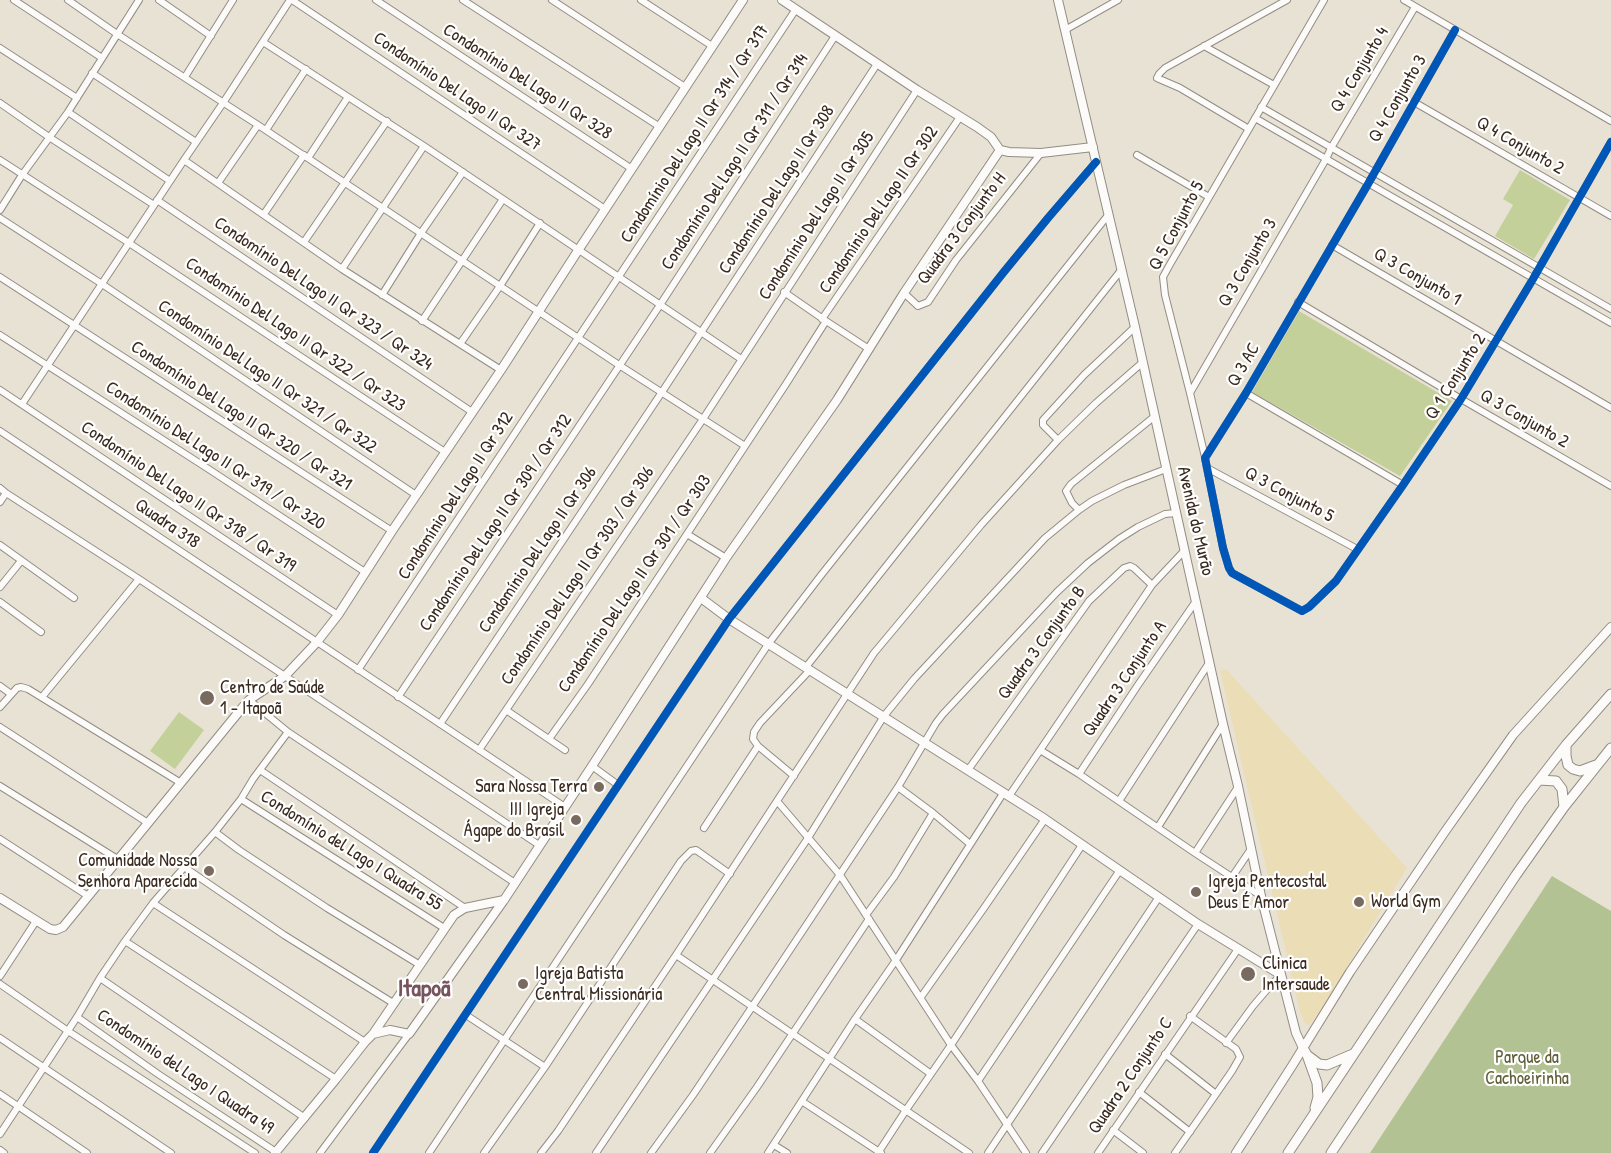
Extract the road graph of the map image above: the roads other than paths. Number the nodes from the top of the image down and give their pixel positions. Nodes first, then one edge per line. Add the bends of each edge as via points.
1 (14, 0) edge
2 (69, 0) edge
3 (139, 0) edge
4 (159, 0) edge
5 (233, 0) edge
6 (291, 0) edge
7 (376, 0) edge
8 (463, 0) edge
9 (552, 0) edge
10 (641, 0) edge
11 (782, 0) edge
12 (1058, 0) edge
13 (1118, 0) edge
14 (1287, 0) edge
15 (1324, 0) edge
16 (1404, 0) edge
17 (738, 2) edge
18 (1415, 7) junction
19 (796, 9) junction
20 (1065, 30) junction
21 (1455, 30) junction
22 (117, 34) junction
23 (211, 36) junction
24 (835, 36) junction
25 (263, 42) junction
26 (712, 46) junction
27 (1204, 46) junction
28 (0, 48) edge
29 (102, 58) junction
30 (877, 64) junction
31 (306, 69) junction
32 (92, 73) junction
33 (184, 77) junction
34 (1274, 85) junction
35 (685, 87) junction
36 (917, 90) junction
37 (348, 97) junction
38 (77, 98) junction
39 (1414, 102) junction
40 (0, 103) edge
41 (223, 103) junction
42 (1261, 107) junction
43 (68, 112) junction
44 (960, 117) junction
45 (1255, 118) junction
46 (387, 121) junction
47 (1611, 121) edge
48 (258, 125) junction
49 (660, 127) junction
50 (1249, 129) junction
51 (266, 130) junction
52 (49, 137) junction
53 (196, 142) junction
54 (1611, 142) edge
55 (423, 146) junction
56 (1093, 147) junction
57 (1331, 148) junction
58 (1000, 150) junction
59 (1041, 153) junction
60 (1137, 155) dead end
61 (306, 157) junction
62 (1326, 159) junction
63 (0, 160) edge
64 (184, 160) junction
65 (1096, 162) junction
66 (632, 169) junction
67 (463, 172) junction
68 (1373, 172) junction
69 (22, 175) junction
70 (170, 181) junction
71 (218, 183) junction
72 (344, 183) junction
73 (1368, 184) junction
74 (1209, 197) junction
75 (503, 198) junction
76 (1580, 198) junction
77 (155, 202) junction
78 (384, 208) junction
79 (605, 209) junction
80 (0, 210) edge
81 (264, 214) junction
82 (1109, 214) junction
83 (1611, 216) edge
84 (0, 218) edge
85 (540, 223) junction
86 (421, 233) junction
87 (304, 242) junction
88 (129, 243) junction
89 (1332, 245) junction
90 (579, 249) junction
91 (462, 260) junction
92 (1539, 267) junction
93 (342, 269) junction
94 (1122, 269) junction
95 (0, 277) edge
96 (619, 277) junction
97 (1533, 279) junction
98 (102, 284) junction
99 (500, 286) junction
100 (784, 292) junction
101 (904, 293) junction
102 (382, 295) junction
103 (1298, 302) junction
104 (660, 305) junction
105 (1611, 309) edge
106 (538, 311) junction
107 (824, 320) junction
108 (423, 321) junction
109 (1611, 323) edge
110 (75, 325) junction
111 (1135, 327) junction
112 (701, 332) junction
113 (0, 335) edge
114 (578, 338) junction
115 (1497, 341) junction
116 (460, 344) junction
117 (869, 349) junction
118 (741, 359) junction
119 (1143, 362) junction
120 (47, 365) junction
121 (619, 365) junction
122 (501, 370) junction
123 (0, 390) edge
124 (662, 392) junction
125 (1190, 393) junction
126 (1246, 393) junction
127 (1461, 399) junction
128 (22, 404) junction
129 (1611, 408) edge
130 (472, 412) junction
131 (1155, 416) junction
132 (703, 419) junction
133 (0, 431) edge
134 (1058, 440) junction
135 (745, 446) junction
136 (445, 452) junction
137 (1205, 458) junction
138 (1207, 468) junction
139 (1166, 469) junction
140 (1403, 485) junction
141 (1611, 486) edge
142 (0, 488) edge
143 (6, 493) junction
144 (416, 495) junction
145 (0, 502) edge
146 (1078, 510) junction
147 (1176, 513) junction
148 (392, 531) junction
149 (687, 534) junction
150 (0, 545) edge
151 (1357, 549) junction
152 (1184, 551) junction
153 (726, 558) junction
154 (21, 561) junction
155 (365, 572) junction
156 (139, 579) junction
157 (1152, 585) junction
158 (0, 587) edge
159 (74, 598) dead end
160 (701, 598) junction
161 (1196, 601) junction
162 (0, 602) edge
163 (338, 615) junction
164 (729, 619) junction
165 (1611, 627) edge
166 (41, 632) dead end
167 (317, 642) junction
168 (769, 643) junction
169 (1209, 663) junction
170 (808, 668) junction
171 (358, 670) junction
172 (285, 676) junction
173 (0, 686) edge
174 (847, 693) junction
175 (11, 694) junction
176 (1611, 694) edge
177 (42, 697) junction
178 (398, 697) junction
179 (249, 700) junction
180 (0, 707) edge
181 (506, 710) junction
182 (884, 716) junction
183 (440, 724) junction
184 (1223, 724) junction
185 (0, 727) edge
186 (288, 732) junction
187 (549, 739) junction
188 (924, 743) junction
189 (1566, 745) junction
190 (758, 746) junction
191 (1611, 748) edge
192 (479, 750) junction
193 (565, 750) dead end
194 (1040, 750) junction
195 (1596, 765) junction
196 (592, 766) junction
197 (260, 770) junction
198 (968, 770) junction
199 (1079, 774) junction
200 (794, 776) junction
201 (1539, 780) junction
202 (181, 783) junction
203 (618, 785) junction
204 (0, 786) edge
205 (1238, 786) junction
206 (898, 787) junction
207 (1006, 794) junction
208 (242, 799) junction
209 (777, 801) junction
210 (1119, 801) junction
211 (565, 807) junction
212 (1564, 807) junction
213 (933, 813) junction
214 (1045, 819) junction
215 (148, 823) junction
216 (1158, 827) junction
217 (704, 828) dead end
218 (215, 832) junction
219 (808, 838) junction
220 (0, 839) edge
221 (970, 844) junction
222 (1082, 844) junction
223 (539, 845) junction
224 (1251, 849) junction
225 (1195, 853) junction
226 (119, 860) junction
227 (184, 867) junction
228 (1120, 870) junction
229 (730, 874) junction
230 (840, 875) junction
231 (1232, 877) junction
232 (515, 883) junction
233 (88, 896) junction
234 (1261, 896) junction
235 (1159, 897) junction
236 (0, 898) edge
237 (504, 900) junction
238 (153, 903) junction
239 (476, 906) junction
240 (465, 908) junction
241 (868, 917) junction
242 (36, 921) junction
243 (1198, 924) junction
244 (485, 927) junction
245 (444, 928) junction
246 (124, 941) junction
247 (1238, 949) junction
248 (676, 955) junction
249 (896, 960) junction
250 (420, 965) junction
251 (1281, 975) junction
252 (0, 976) edge
253 (100, 978) junction
254 (713, 981) junction
255 (0, 984) edge
256 (921, 997) junction
257 (393, 1003) junction
258 (752, 1007) junction
259 (466, 1015) junction
260 (1190, 1016) junction
261 (77, 1017) junction
262 (382, 1018) junction
263 (855, 1019) junction
264 (68, 1030) junction
265 (390, 1030) junction
266 (793, 1033) junction
267 (373, 1034) junction
268 (409, 1034) junction
269 (0, 1038) edge
270 (506, 1041) junction
271 (365, 1042) junction
272 (1226, 1043) junction
273 (951, 1044) junction
274 (1305, 1051) junction
275 (1355, 1053) junction
276 (1164, 1054) junction
277 (830, 1058) junction
278 (545, 1067) junction
279 (44, 1068) junction
280 (931, 1074) junction
281 (336, 1079) junction
282 (978, 1082) junction
283 (1139, 1092) junction
284 (0, 1094) edge
285 (1216, 1094) junction
286 (802, 1102) junction
287 (18, 1106) junction
288 (906, 1110) junction
289 (1314, 1113) junction
290 (305, 1118) junction
291 (1007, 1125) junction
292 (1113, 1130) junction
293 (1190, 1132) junction
294 (0, 1134) edge
295 (774, 1145) junction
296 (0, 1150) edge
297 (879, 1152) edge
298 (4, 1153) edge
299 (87, 1153) edge
300 (171, 1153) edge
301 (255, 1153) edge
302 (276, 1153) edge
303 (320, 1153) edge
304 (373, 1153) edge
305 (429, 1153) edge
306 (484, 1153) edge
307 (541, 1153) edge
308 (596, 1153) edge
309 (651, 1153) edge
310 (710, 1153) edge
311 (768, 1153) edge
312 (787, 1153) edge
313 (969, 1153) edge
314 (988, 1153) edge
315 (1026, 1153) edge
316 (1042, 1153) edge
317 (1098, 1153) edge
318 (1143, 1153) edge
319 (1175, 1153) edge
320 (1236, 1153) edge
321 (1288, 1153) edge
322 (1331, 1153) edge

1 - 29 street
2 - 22 street
3 - 22 street
4 - 23 street
5 - 23 street
6 - 25 street
6 - 79 street, Condomínio Del Lago II Qr 327
7 - 66 street, Condomínio Del Lago II Qr 328
8 - 49 street
9 - 35 street
10 - 26 street
11 - 19 street
12 - 20 street, Avenida do Murão
13 - 20 street
14 - 27 street
15 - 34 street, Q 5 Conjunto 5
16 - 18 street
17 - 26 street
18 - 21 street
18 - 57 street, Q 4 Conjunto 4
19 - 24 street
19 - 96 street, Condomínio Del Lago II Qr 314 / Qr 317
20 - 56 street, Avenida do Murão
21 - 39 street, Q 4 Conjunto 3
21 - 47 street
22 - 29 street
22 - 33 street
23 - 33 street
24 - 30 street
24 - 104 street, Condomínio Del Lago II Qr 311 / Qr 314
25 - 31 street
25 - 41 street
26 - 35 street
27 - 34 street
27 - 50 street via 1165,68 1157,78
28 - 38 street
29 - 32 street
30 - 36 street
30 - 112 street, Condomínio Del Lago II Qr 308
31 - 37 street
31 - 51 street
32 - 38 street
32 - 53 street
33 - 41 street
34 - 42 street, Q 5 Conjunto 5
35 - 49 street
36 - 44 street
36 - 100 street, Condomínio Del Lago II Qr 305
37 - 46 street
37 - 61 street
38 - 43 street
39 - 68 street, Q 4 Conjunto 3
39 - 76 street, Q 4 Conjunto 2
40 - 52 street, Condomínio Del Lago II Qr 323 / Qr 324
41 - 48 street
41 - 53 street
42 - 45 street, Q 5 Conjunto 5
42 - 57 street
43 - 52 street
43 - 70 street
44 - 58 street via 991,137
44 - 107 street, Condomínio Del Lago II Qr 302
45 - 50 street, Q 5 Conjunto 5
45 - 62 street
46 - 55 street
46 - 72 street
48 - 51 street
48 - 71 street
49 - 66 street
50 - 74 street, Q 5 Conjunto 5
51 - 61 street
52 - 69 street
52 - 77 street, Condomínio Del Lago II Qr 323 / Qr 324
53 - 64 street
54 - 76 street, Q 1 Conjunto 2
55 - 67 street
55 - 78 street
56 - 59 street, Quadra 3 Conjunto H
56 - 65 street, Avenida do Murão
57 - 62 street, Q 3 Conjunto 3
57 - 68 street
58 - 59 street, Quadra 3 Conjunto H
58 - 101 street
59 - 101 street, Quadra 3 Conjunto H via 956,260 928,302 918,306
60 - 74 street
61 - 72 street
61 - 81 street
62 - 73 street
62 - 125 street, Q 3 Conjunto 3
63 - 69 street, Condomínio Del Lago II Qr 322 / Qr 323
64 - 70 street
64 - 71 street
65 - 82 street, Avenida do Murão
65 - 164 street via 1002,273
66 - 79 street
67 - 75 street
67 - 86 street
68 - 73 street, Q 4 Conjunto 3
68 - 92 street
69 - 80 street
69 - 88 street, Condomínio Del Lago II Qr 322 / Qr 323
70 - 77 street
71 - 81 street
72 - 78 street
72 - 87 street
73 - 89 street, Q 3 AC
73 - 97 street
74 - 125 street, Q 5 Conjunto 5 via 1163,277
75 - 85 street
75 - 91 street
76 - 83 street, Q 4 Conjunto 2
76 - 92 street, Q 1 Conjunto 2
77 - 88 street
77 - 130 street, Condomínio Del Lago II Qr 323 / Qr 324
78 - 86 street
78 - 93 street
79 - 90 street
81 - 87 street
82 - 94 street, Avenida do Murão
82 - 168 street
84 - 98 street, Condomínio Del Lago II Qr 321 / Qr 322
85 - 90 street
85 - 99 street
86 - 91 street
86 - 102 street
87 - 93 street
88 - 98 street
88 - 136 street, Condomínio Del Lago II Qr 322 / Qr 323
89 - 103 street, Q 3 AC
89 - 115 street, Q 3 Conjunto 1
90 - 96 street
90 - 106 street
91 - 99 street
91 - 108 street
92 - 97 street, Q 1 Conjunto 2
92 - 105 street
93 - 102 street
94 - 111 street, Avenida do Murão
94 - 170 street
95 - 110 street, Condomínio Del Lago II Qr 320 / Qr 321
96 - 104 street
96 - 114 street, Condomínio Del Lago II Qr 314 / Qr 317
97 - 109 street
97 - 115 street, Q 1 Conjunto 2
98 - 110 street
98 - 144 street, Condomínio Del Lago II Qr 321 / Qr 322
99 - 106 street
99 - 116 street
100 - 107 street
100 - 118 street, Condomínio Del Lago II Qr 305
101 - 117 street
102 - 108 street
103 - 126 street, Q 3 AC
103 - 127 street, Q 3 Conjunto 2
104 - 112 street
104 - 121 street, Condomínio Del Lago II Qr 311 / Qr 314
106 - 114 street
106 - 122 street
107 - 117 street
107 - 135 street, Condomínio Del Lago II Qr 302
108 - 116 street
110 - 120 street
110 - 148 street, Condomínio Del Lago II Qr 320 / Qr 321
111 - 119 street, Avenida do Murão
111 - 134 street via 1043,420
112 - 118 street
112 - 124 street, Condomínio Del Lago II Qr 308
113 - 120 street, Condomínio Del Lago II Qr 319 / Qr 320
114 - 121 street
114 - 171 street, Condomínio Del Lago II Qr 312
115 - 127 street, Q 1 Conjunto 2
115 - 129 street, Q 3 Conjunto 1
116 - 122 street
117 - 153 street
118 - 132 street, Condomínio Del Lago II Qr 305
119 - 131 street, Avenida do Murão
119 - 134 street
120 - 128 street
120 - 155 street, Condomínio Del Lago II Qr 319 / Qr 320
121 - 124 street
121 - 178 street, Condomínio Del Lago II Qr 309 / Qr 312
122 - 130 street
123 - 128 street, Condomínio Del Lago II Qr 318 / Qr 319
124 - 132 street
124 - 183 street, Condomínio Del Lago II Qr 306
125 - 137 street, Q 5 Conjunto 5
126 - 137 street, Q 3 AC
126 - 140 street, Q 3 AC
127 - 140 street, Q 1 Conjunto 2
127 - 141 street, Q 3 Conjunto 2
128 - 163 street, Condomínio Del Lago II Qr 318 / Qr 319
130 - 136 street
131 - 139 street, Avenida do Murão
131 - 146 street via 1066,490
132 - 135 street
132 - 181 street, Condomínio Del Lago II Qr 303 / Qr 306
133 - 167 street, Quadra 318
134 - 174 street via 928,587 874,652
135 - 149 street, Condomínio Del Lago II Qr 301 / Qr 303
136 - 144 street
137 - 138 street
138 - 151 street, Q 3 Conjunto 5
138 - 151 street, Q 1 Conjunto 2 via 1232,573 1302,611 1330,587
139 - 146 street via 1125,484
139 - 147 street, Avenida do Murão
140 - 151 street, Q 1 Conjunto 2
142 - 143 street
143 - 145 street
143 - 156 street
144 - 148 street
146 - 182 street via 1024,559
147 - 152 street, Avenida do Murão
147 - 188 street via 1138,527 1080,570 944,714
148 - 155 street
149 - 153 street
149 - 187 street, Condomínio Del Lago II Qr 301 / Qr 303
150 - 154 street
152 - 157 street
152 - 161 street, Avenida do Murão
153 - 160 street
154 - 158 street
154 - 159 street
155 - 163 street
156 - 172 street
156 - 177 street
157 - 194 street
157 - 198 street, Quadra 3 Conjunto B via 1130,566 1116,574 1089,601
160 - 164 street
160 - 196 street
161 - 169 street, Avenida do Murão
161 - 199 street, Quadra 3 Conjunto A
162 - 166 street
163 - 167 street
164 - 168 street
164 - 203 street
165 - 274 street via 1513,735 1374,936
167 - 171 street, Quadra 318
167 - 172 street
168 - 170 street
168 - 270 street
169 - 184 street, Avenida do Murão
169 - 210 street
170 - 174 street
170 - 190 street via 754,732
171 - 178 street, Quadra 318
172 - 179 street
172 - 223 street
173 - 175 street
174 - 182 street
174 - 200 street
175 - 177 street via 21,687
175 - 180 street
176 - 189 main road
177 - 202 street
178 - 183 street, Quadra 318
179 - 186 street
179 - 202 street
181 - 187 street
181 - 192 street, Condomínio Del Lago II Qr 303 / Qr 306
182 - 188 street
182 - 219 street
183 - 192 street, Quadra 318
184 - 205 street, Avenida do Murão
184 - 216 street
185 - 215 street
186 - 197 street
186 - 232 street
187 - 193 street
188 - 198 street
188 - 206 street
189 - 195 main road via 1568,765 1574,770
189 - 201 main road
190 - 200 street
190 - 217 street
191 - 195 main road
192 - 211 street, Quadra 318
194 - 199 street
194 - 207 street
195 - 212 main road
196 - 203 street
196 - 211 street
197 - 208 street
197 - 240 street
198 - 207 street
199 - 210 street
200 - 209 street
201 - 212 main road via 1556,781 1562,789
201 - 275 main road via 1492,844
202 - 215 street
203 - 259 street
204 - 226 street
205 - 224 street, Avenida do Murão
205 - 225 street
206 - 213 street
206 - 230 street
207 - 214 street
207 - 221 street
208 - 218 street
208 - 245 street, Condomínio del Lago I Quadra 55
209 - 219 street
209 - 229 street
210 - 216 street
211 - 223 street
212 - 322 main road
213 - 221 street
213 - 241 street
214 - 222 street
214 - 256 street
215 - 226 street
216 - 225 street
218 - 227 street
218 - 250 street
219 - 230 street
219 - 254 street
220 - 233 street
221 - 249 street
222 - 228 street
222 - 273 street
223 - 232 street
224 - 231 street
224 - 234 street, Avenida do Murão
225 - 231 street
226 - 233 street
227 - 238 street
227 - 257 street
228 - 235 street
228 - 282 street
229 - 248 street
229 - 278 street via 696,850 686,855
230 - 241 street
230 - 258 street
231 - 234 street
232 - 237 street
233 - 242 street via 63,927 50,929
234 - 251 street, Avenida do Murão
235 - 243 street
235 - 291 street
236 - 242 street
237 - 239 street
237 - 244 street
238 - 246 street
238 - 271 street
239 - 240 street
239 - 244 street via 484,914
240 - 245 street
241 - 249 street
241 - 266 street
242 - 252 street
243 - 247 street
243 - 316 street
244 - 268 street
245 - 250 street
246 - 253 street
246 - 281 street
247 - 251 street
247 - 260 street, Quadra 2 Conjunto C
248 - 254 street
248 - 307 street
249 - 256 street
249 - 263 street
250 - 257 street
251 - 272 street
251 - 274 street, Avenida do Murão via 1296,1034
253 - 261 street
253 - 290 street
254 - 258 street
254 - 308 street
255 - 264 street, Condomínio del Lago I Quadra 49
256 - 273 street
257 - 262 street
258 - 266 street
258 - 309 street
259 - 270 street
259 - 304 street
260 - 272 street
260 - 276 street, Quadra 2 Conjunto C
261 - 264 street
261 - 302 street, Condomínio del Lago I Quadra 49
262 - 265 street
262 - 267 street
263 - 277 street
263 - 280 street
264 - 279 street
264 - 301 street, Condomínio del Lago I Quadra 49
265 - 267 street
265 - 268 street
266 - 277 street
266 - 310 street
267 - 271 street
268 - 303 street
269 - 279 street
270 - 278 street
270 - 305 street
271 - 281 street
272 - 285 street via 1240,1057
273 - 280 street
273 - 282 street
274 - 275 main road via 1319,1064 1327,1065
274 - 289 main road via 1318,1088
274 - 320 street
275 - 289 main road
276 - 283 street, Quadra 2 Conjunto C
276 - 285 street
277 - 286 street
277 - 288 street
278 - 306 street
279 - 287 street
279 - 300 street
280 - 288 street
281 - 290 street
282 - 291 street
283 - 292 street, Quadra 2 Conjunto C
283 - 293 street
284 - 287 street
285 - 293 street
286 - 295 street
286 - 297 street
287 - 294 street
287 - 299 street
288 - 297 street
288 - 313 street
289 - 321 main road
290 - 302 street
291 - 314 street
291 - 315 street
292 - 317 street, Quadra 2 Conjunto C
292 - 318 street
293 - 319 street
295 - 311 street
295 - 312 street
296 - 298 street

